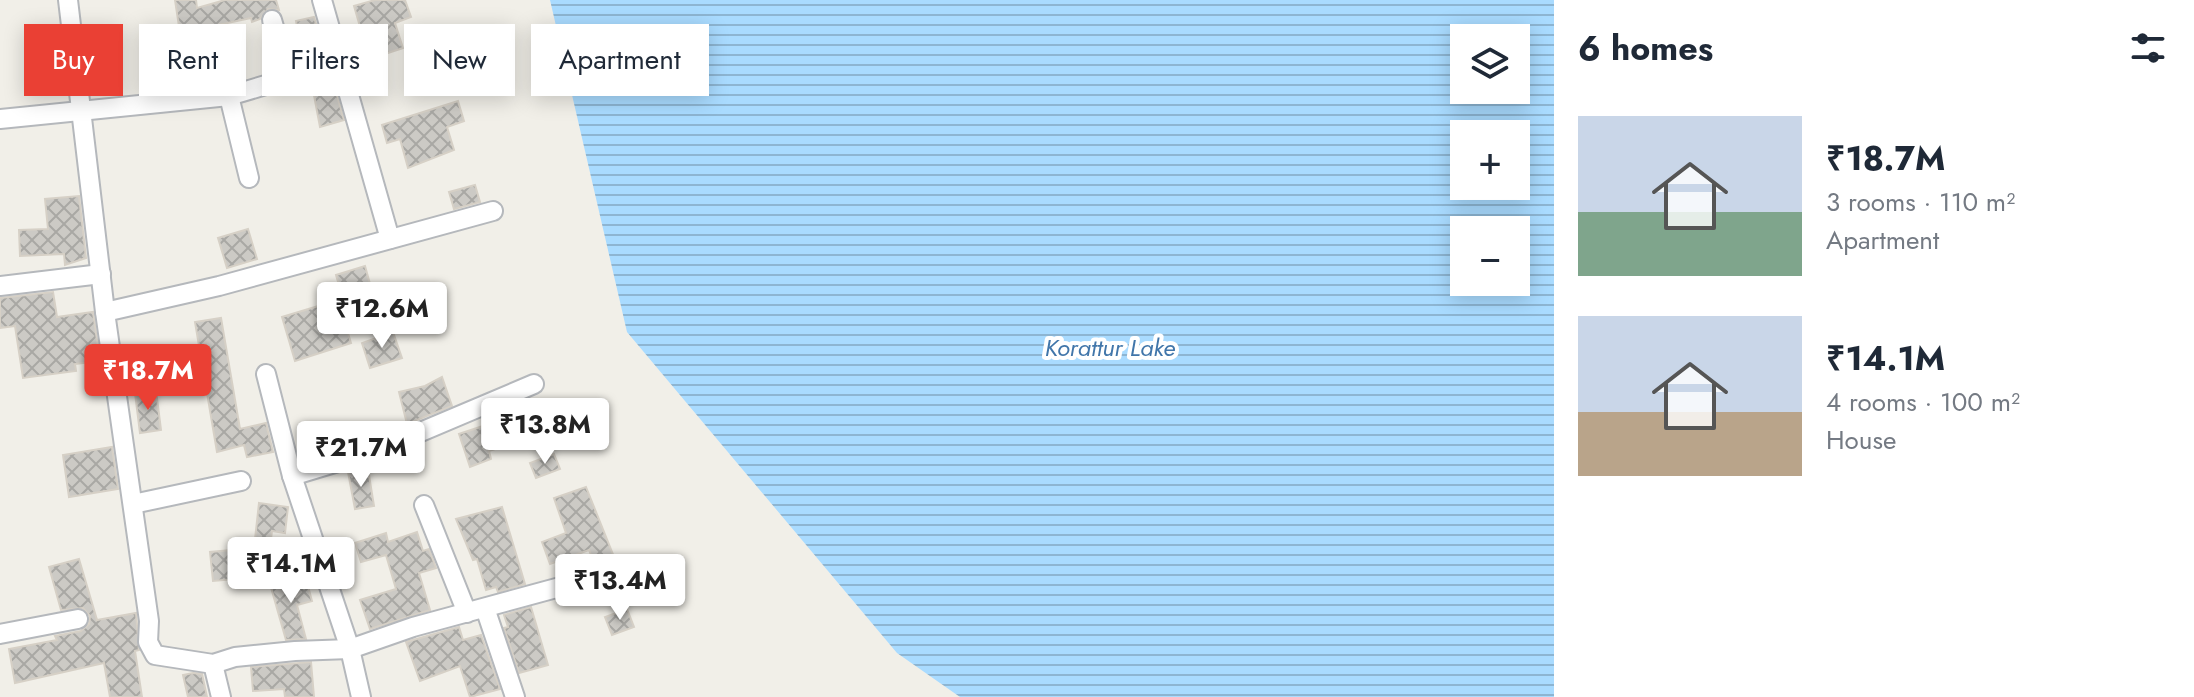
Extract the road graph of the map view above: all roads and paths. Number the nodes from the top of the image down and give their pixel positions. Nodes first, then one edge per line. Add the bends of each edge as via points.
1 (68, 0) edge
2 (322, 0) edge
3 (272, 20) dead end
4 (273, 24) edge
5 (329, 24) edge
6 (229, 96) joint
7 (350, 96) edge
8 (82, 111) junction
9 (0, 119) edge
10 (249, 178) dead end
11 (493, 211) dead end
12 (390, 239) junction
13 (101, 274) junction
14 (0, 286) edge
15 (105, 312) junction
16 (266, 374) dead end
17 (534, 384) dead end
18 (292, 476) junction
19 (241, 481) dead end
20 (133, 504) junction
21 (424, 505) dead end
22 (630, 568) dead end
23 (476, 610) junction
24 (78, 619) dead end
25 (0, 634) edge
26 (350, 649) junction
27 (213, 664) junction
28 (221, 697) edge
29 (361, 697) edge
30 (515, 697) edge

1 - 8 street
2 - 5 street
3 - 4 street
6 - 8 street
6 - 10 street
7 - 12 street
8 - 9 street
8 - 13 street
11 - 12 street
12 - 15 street
13 - 14 street
13 - 15 street
15 - 20 street
16 - 18 street
17 - 18 street via 378,450
18 - 26 street
19 - 20 street
20 - 27 street via 148,642 155,655
21 - 23 street
22 - 23 street
23 - 26 street
23 - 30 street
24 - 25 street
26 - 27 street via 265,654
26 - 29 street
27 - 28 street

